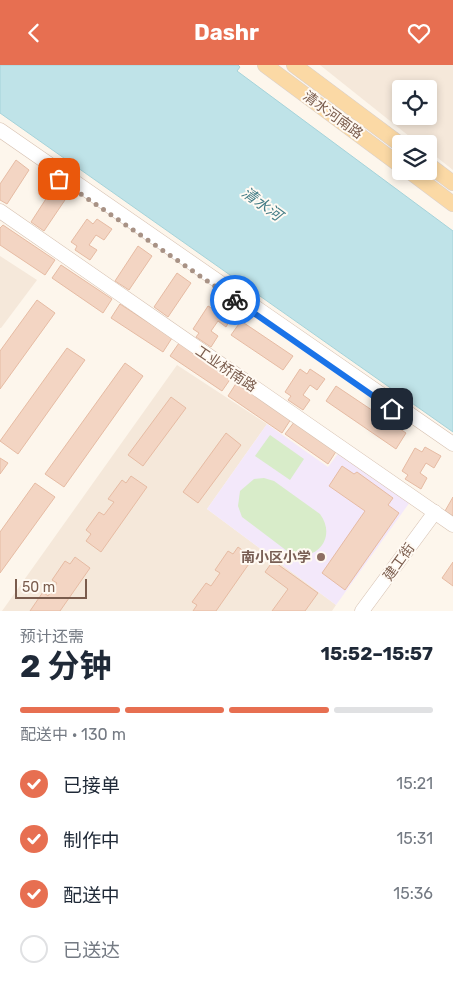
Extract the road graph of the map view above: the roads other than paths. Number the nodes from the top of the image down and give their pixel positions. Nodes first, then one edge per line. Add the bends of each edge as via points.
1 (265, 65) edge
2 (294, 65) edge
3 (0, 130) edge
4 (392, 138) edge
5 (0, 139) edge
6 (392, 158) edge
7 (437, 171) edge
8 (421, 180) edge
9 (453, 183) edge
10 (453, 204) edge
11 (0, 211) edge
12 (453, 444) edge
13 (453, 452) edge
14 (435, 512) junction
15 (453, 525) edge
16 (362, 611) edge

1 - 6 main road, 清水河南路
2 - 4 main road, 清水河南路
3 - 12 main road
5 - 13 main road
7 - 9 main road
8 - 10 main road
11 - 14 main road, 工业桥南路
14 - 15 main road, 工业桥南路
14 - 16 main road, 建工街

